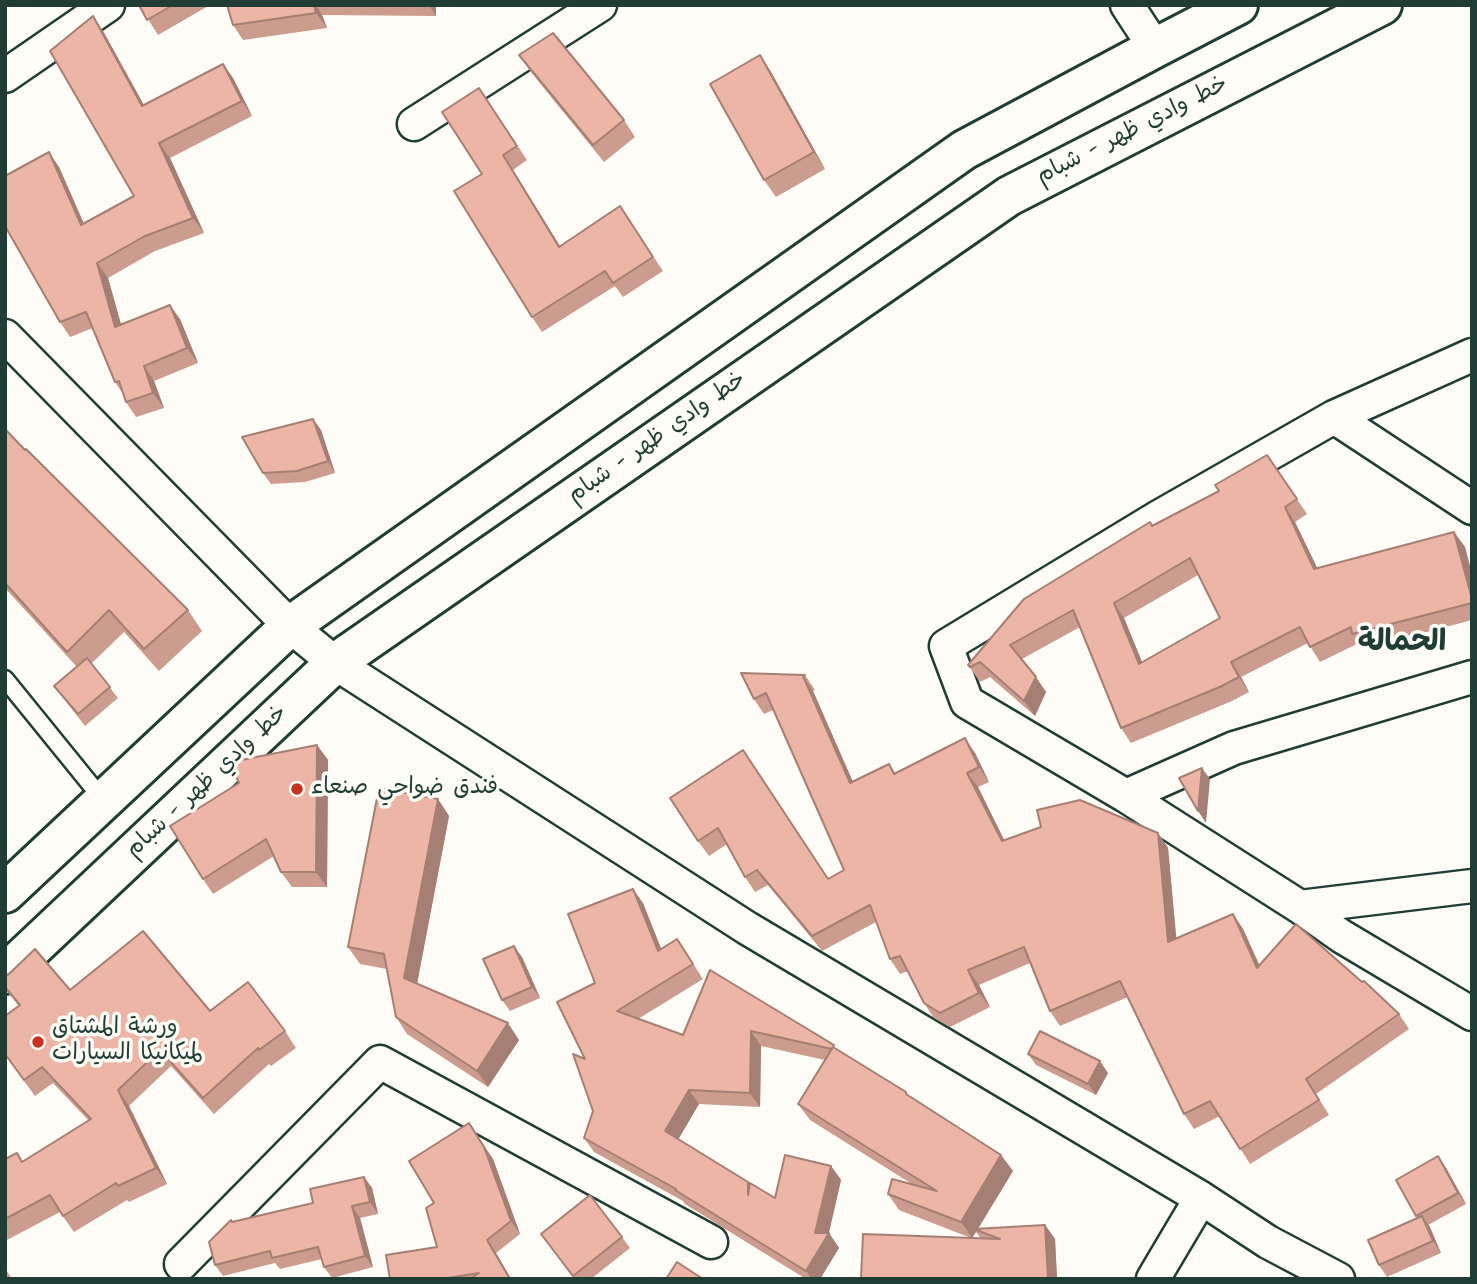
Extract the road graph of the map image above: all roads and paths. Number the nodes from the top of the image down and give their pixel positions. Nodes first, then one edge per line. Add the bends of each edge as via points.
1 (108, 5) edge
2 (600, 5) edge
3 (1127, 5) edge
4 (1238, 5) edge
5 (1382, 5) edge
6 (1155, 48) junction
7 (5, 76) edge
8 (414, 124) dead end
9 (5, 336) edge
10 (1472, 355) edge
11 (1334, 417) junction
12 (1472, 508) edge
13 (290, 626) junction
14 (335, 663) junction
15 (1472, 677) edge
16 (5, 679) edge
17 (1126, 796) junction
18 (104, 801) junction
19 (1472, 886) edge
20 (5, 893) edge
21 (1300, 907) junction
22 (5, 974) edge
23 (1472, 1014) edge
24 (1201, 1198) junction
25 (711, 1242) dead end
26 (181, 1274) edge
27 (1153, 1279) edge
28 (1338, 1279) edge

1 - 7 street
2 - 8 street
3 - 6 street
4 - 6 main road
5 - 14 main road, خط وادي ظهر - شبام via 1009,196
6 - 13 main road via 964,150
9 - 13 street
10 - 11 street
11 - 12 street
11 - 17 street via 946,646 967,702
13 - 14 street
13 - 18 main road
14 - 22 main road, خط وادي ظهر - شبام
14 - 24 street via 747,928
15 - 17 street via 1234,748
16 - 18 lane
17 - 21 street
18 - 20 main road
19 - 21 street
21 - 23 street
24 - 27 street
24 - 28 street via 1268,1242
25 - 26 street via 380,1062

